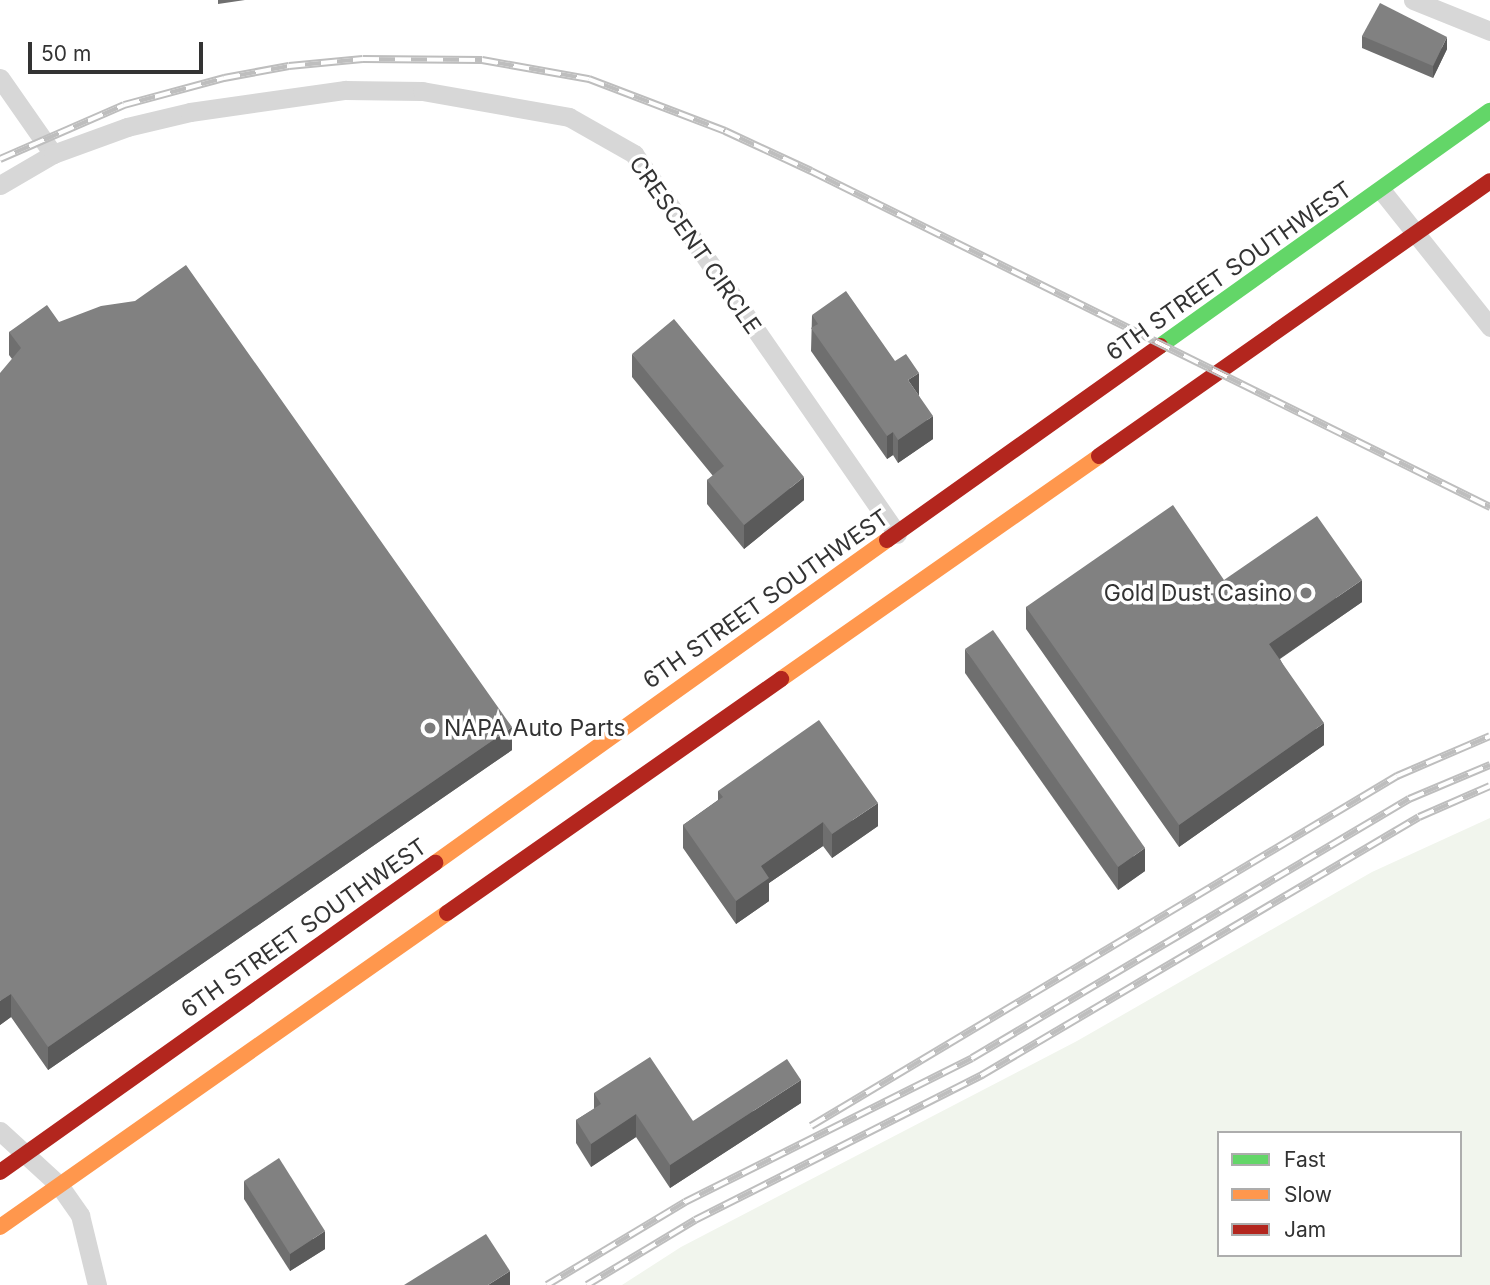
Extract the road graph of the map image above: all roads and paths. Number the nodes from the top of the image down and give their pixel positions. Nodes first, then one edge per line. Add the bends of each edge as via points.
1 (1413, 0) edge
2 (1490, 32) edge
3 (0, 78) edge
4 (1490, 111) edge
5 (53, 153) junction
6 (1490, 181) edge
7 (0, 185) edge
8 (1382, 191) junction
9 (1414, 234) junction
10 (1490, 327) edge
11 (897, 534) junction
12 (0, 1131) edge
13 (26, 1153) junction
14 (0, 1172) edge
15 (60, 1185) junction
16 (0, 1227) edge
17 (97, 1285) edge

1 - 2 street
3 - 5 street
4 - 8 main road, 6TH STREET SOUTHWEST
5 - 7 street, CRESCENT CIRCLE
5 - 11 street, CRESCENT CIRCLE via 127,127 190,112 345,90 422,91 569,117 634,154
6 - 9 main road
8 - 9 street
8 - 11 main road, 6TH STREET SOUTHWEST
9 - 10 street
9 - 15 main road
11 - 13 main road, 6TH STREET SOUTHWEST
12 - 13 street
13 - 14 main road, 6TH STREET SOUTHWEST
13 - 15 street
15 - 16 main road
15 - 17 street via 80,1215

